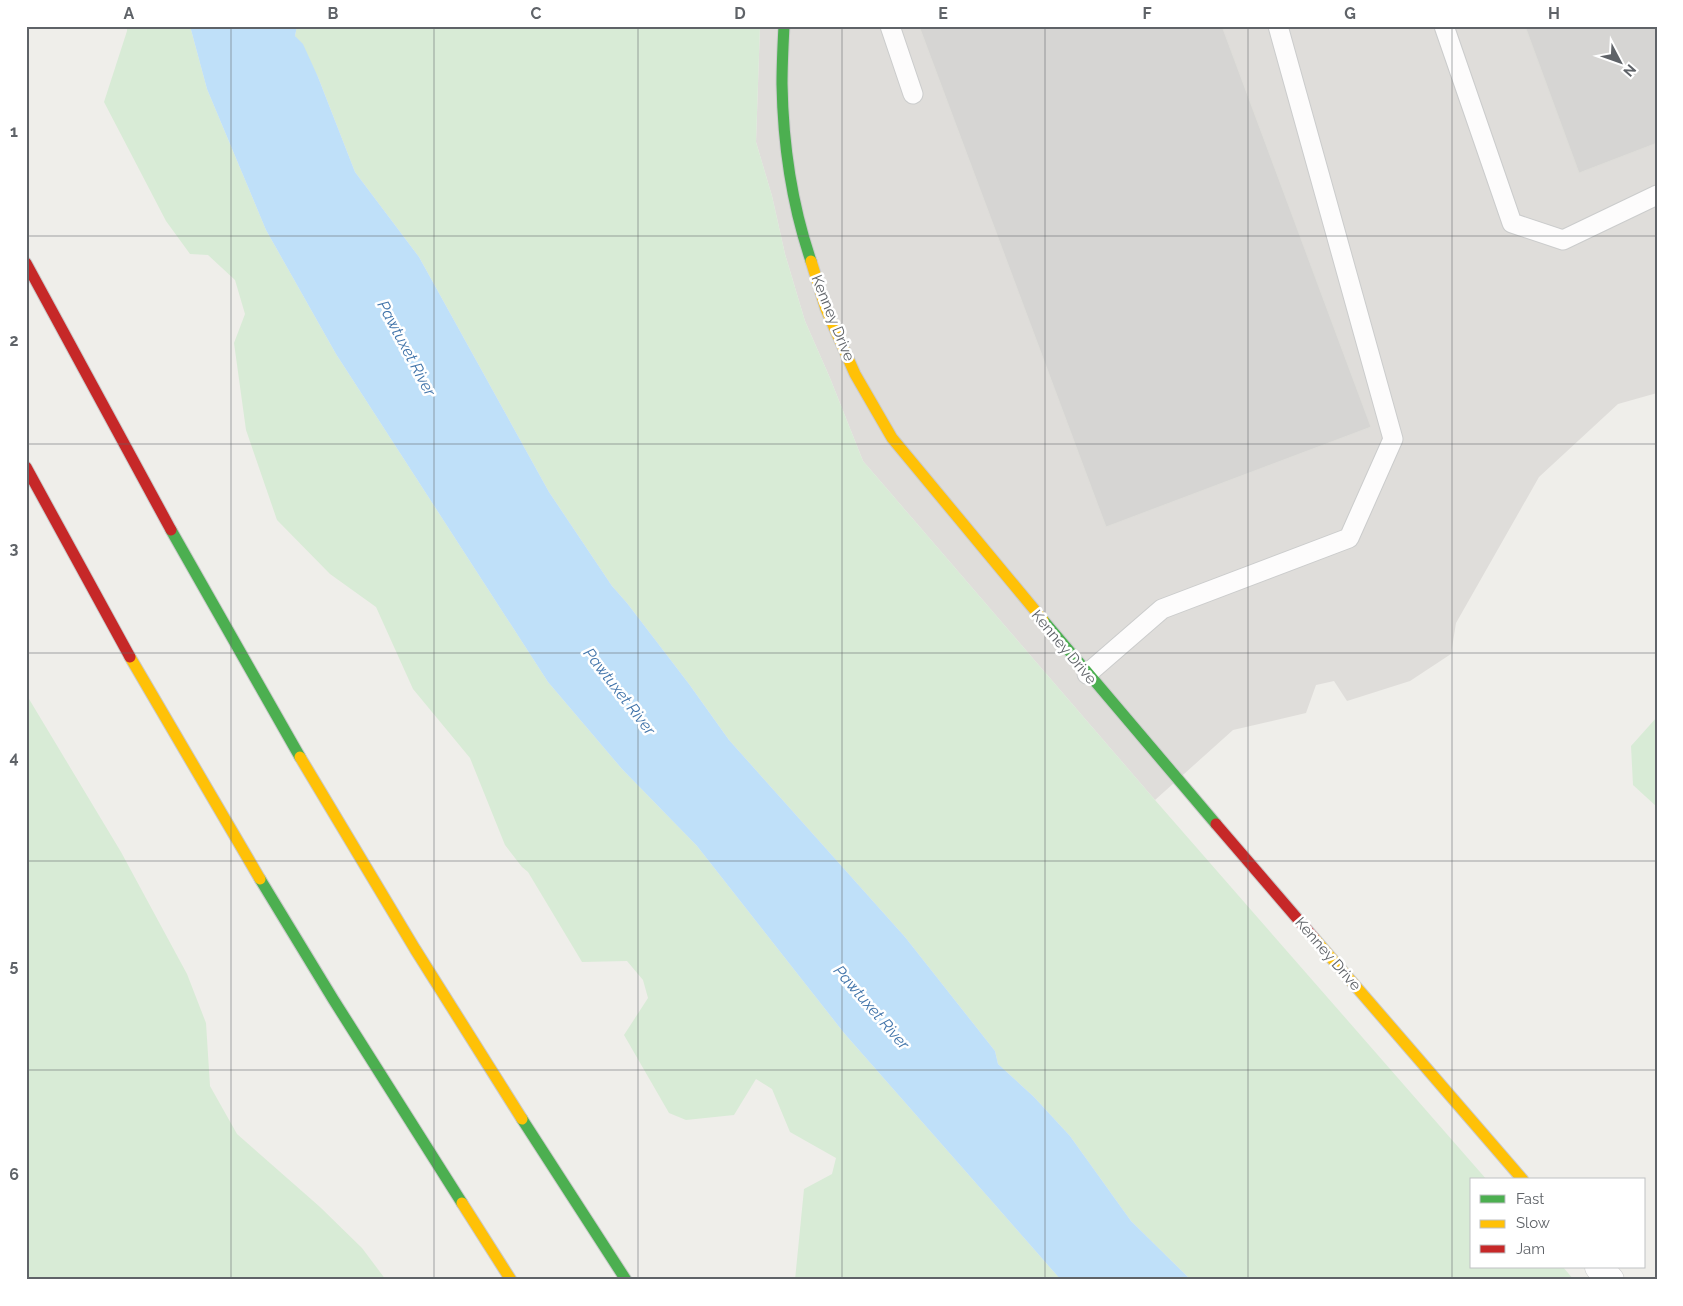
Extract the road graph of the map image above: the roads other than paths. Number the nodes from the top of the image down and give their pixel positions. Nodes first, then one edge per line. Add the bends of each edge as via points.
1 (784, 26) edge
2 (890, 26) edge
3 (1278, 26) edge
4 (1444, 26) edge
5 (913, 94) dead end
6 (1657, 195) edge
7 (26, 263) edge
8 (26, 468) edge
9 (1087, 674) junction
10 (1522, 1178) edge
11 (1600, 1268) edge
12 (511, 1280) edge
13 (626, 1280) edge
14 (1610, 1280) edge

1 - 9 main road, Kenney Drive via 782,84 788,162 804,241 826,308 855,374 892,438
2 - 5 lane
3 - 9 lane via 1393,439 1350,538 1162,609
4 - 6 lane via 1512,224 1563,240
7 - 13 main road via 172,532 294,745 455,1014
8 - 12 main road via 232,830 359,1040
9 - 10 main road, Kenney Drive
11 - 14 street

